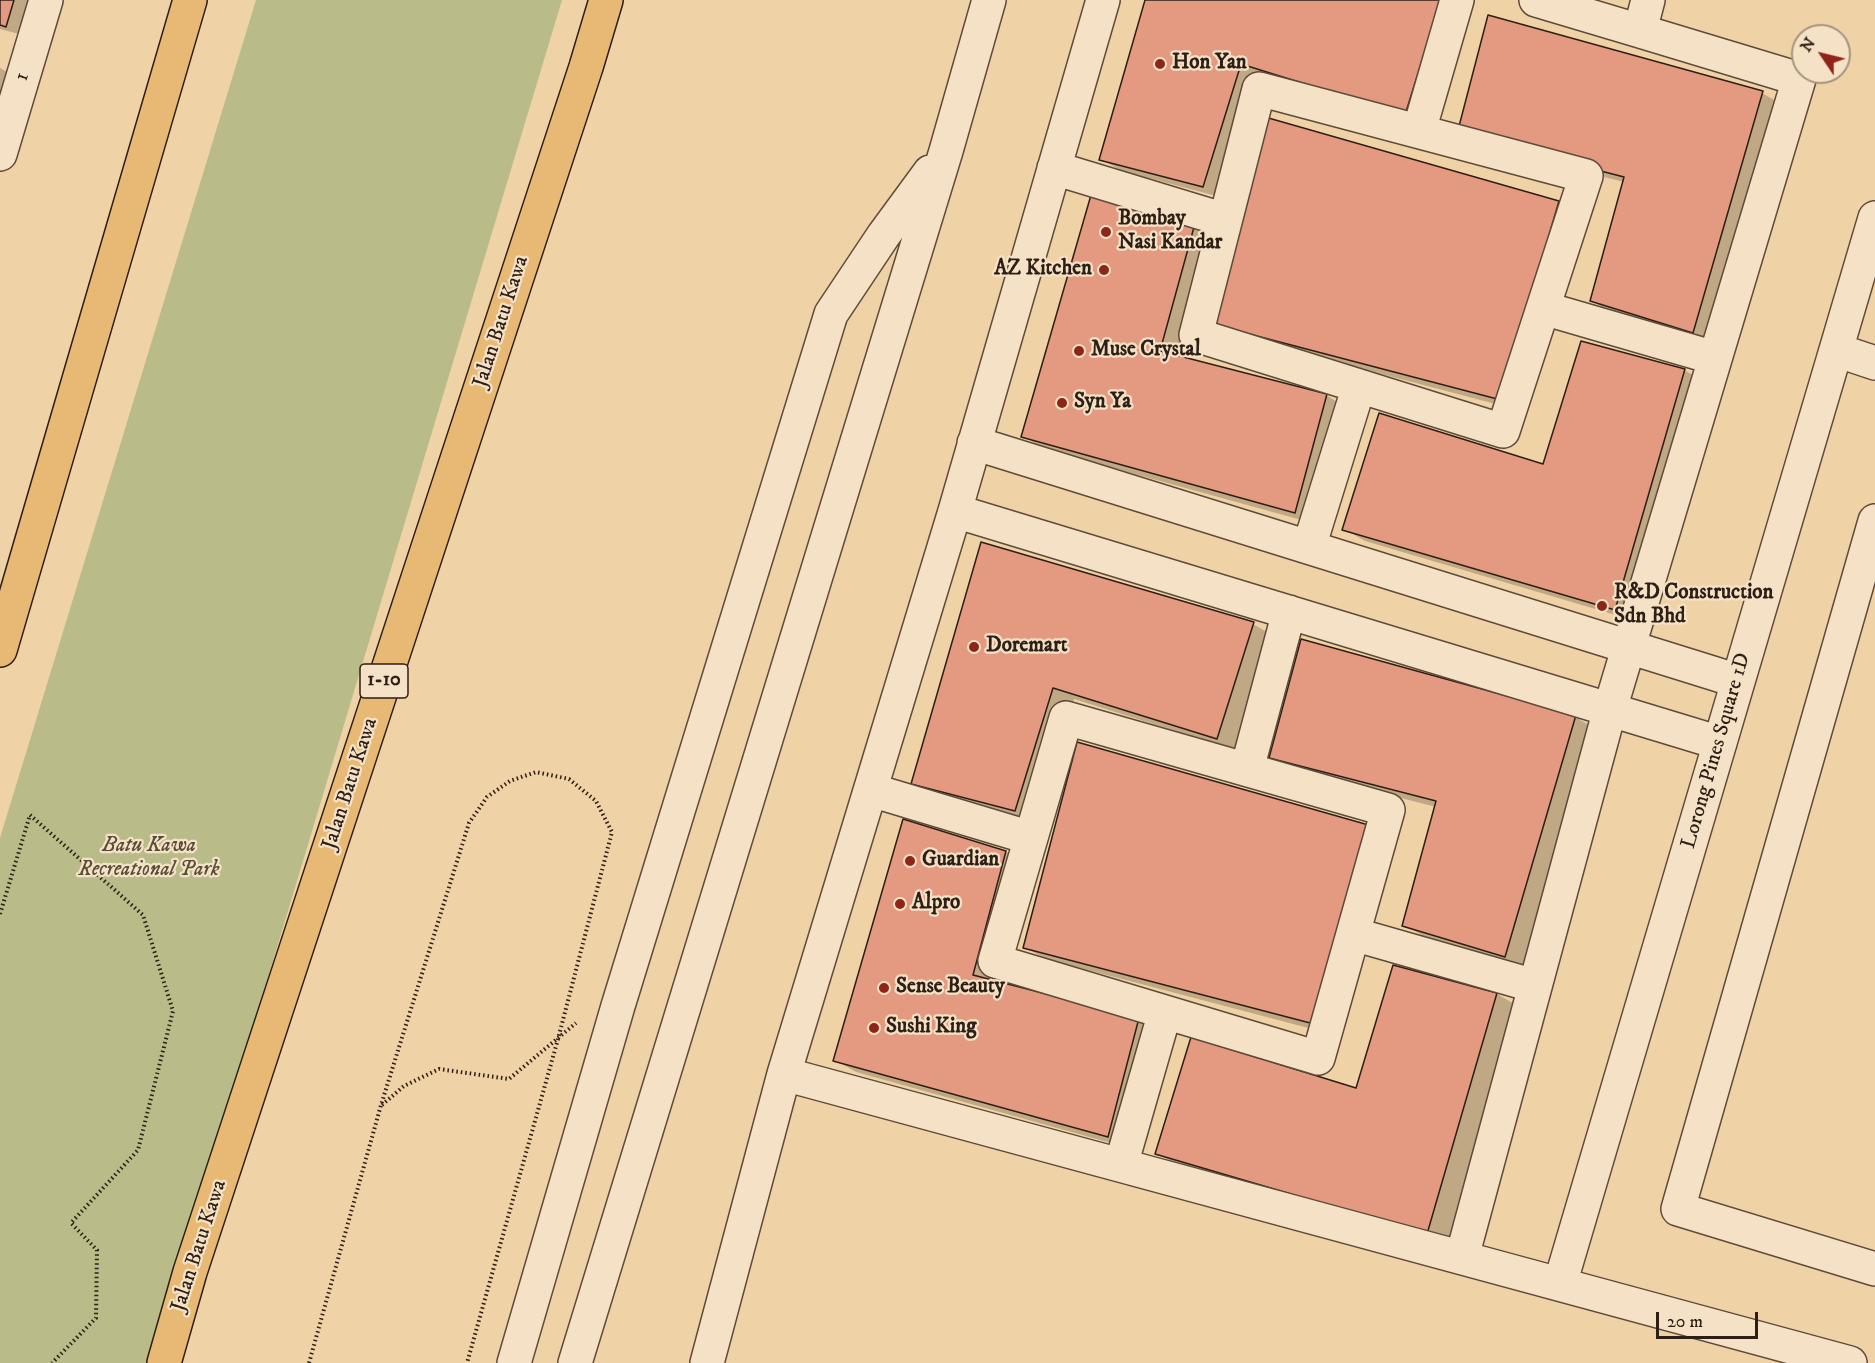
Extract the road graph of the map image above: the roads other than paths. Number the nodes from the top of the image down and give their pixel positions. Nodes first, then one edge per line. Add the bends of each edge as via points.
1 (46, 0) edge
2 (190, 0) edge
3 (606, 0) edge
4 (989, 0) edge
5 (1103, 0) edge
6 (1457, 0) edge
7 (1536, 0) edge
8 (1644, 15) edge
9 (1419, 131) junction
10 (946, 151) junction
11 (0, 154) edge
12 (1054, 168) junction
13 (1875, 218) edge
14 (1225, 220) junction
15 (1543, 308) junction
16 (1836, 350) junction
17 (1715, 358) junction
18 (1875, 363) edge
19 (1359, 386) junction
20 (974, 443) junction
21 (955, 510) junction
22 (1875, 521) edge
23 (1309, 547) junction
24 (1289, 612) junction
25 (1629, 646) junction
26 (0, 650) edge
27 (1738, 681) junction
28 (1610, 710) junction
29 (1720, 743) junction
30 (1247, 769) junction
31 (871, 790) junction
32 (1031, 838) junction
33 (1353, 934) junction
34 (1535, 986) junction
35 (1165, 1011) junction
36 (784, 1074) junction
37 (1121, 1165) junction
38 (1462, 1257) junction
39 (1875, 1269) edge
40 (1560, 1284) junction
41 (164, 1363) edge
42 (514, 1363) edge
43 (575, 1363) edge
44 (707, 1363) edge
45 (1850, 1363) edge

1 - 11 street, 1
2 - 26 highway
3 - 41 highway, Jalan Batu Kawa / 1-10 via 190,1272
4 - 10 street
5 - 12 street
6 - 9 street
7 - 8 street
8 - 17 street via 1799,79
9 - 14 street via 1259,89
9 - 15 street via 1586,176
10 - 42 street via 831,314 618,1006
10 - 43 street
12 - 14 street
12 - 20 street
13 - 16 street, Lorong Pines Square 1D
14 - 19 street via 1196,335
15 - 17 street
15 - 19 street via 1503,431
16 - 18 street
16 - 27 street, Lorong Pines Square 1D
17 - 25 street
19 - 23 street
20 - 21 street
20 - 23 street
21 - 24 street
21 - 31 street
22 - 39 street via 1678,1209
23 - 25 street
24 - 28 street
24 - 30 street
25 - 27 street
25 - 28 street
27 - 29 street, Lorong Pines Square 1D
28 - 29 street
28 - 34 street
29 - 40 street, Lorong Pines Square 1D
30 - 32 street via 1066,718
30 - 33 street via 1388,810
31 - 32 street
31 - 36 street
32 - 35 street via 995,961
33 - 34 street
33 - 35 street via 1318,1058
34 - 38 street
35 - 37 street
36 - 37 street
36 - 44 street
37 - 38 street
38 - 40 street
40 - 45 street

